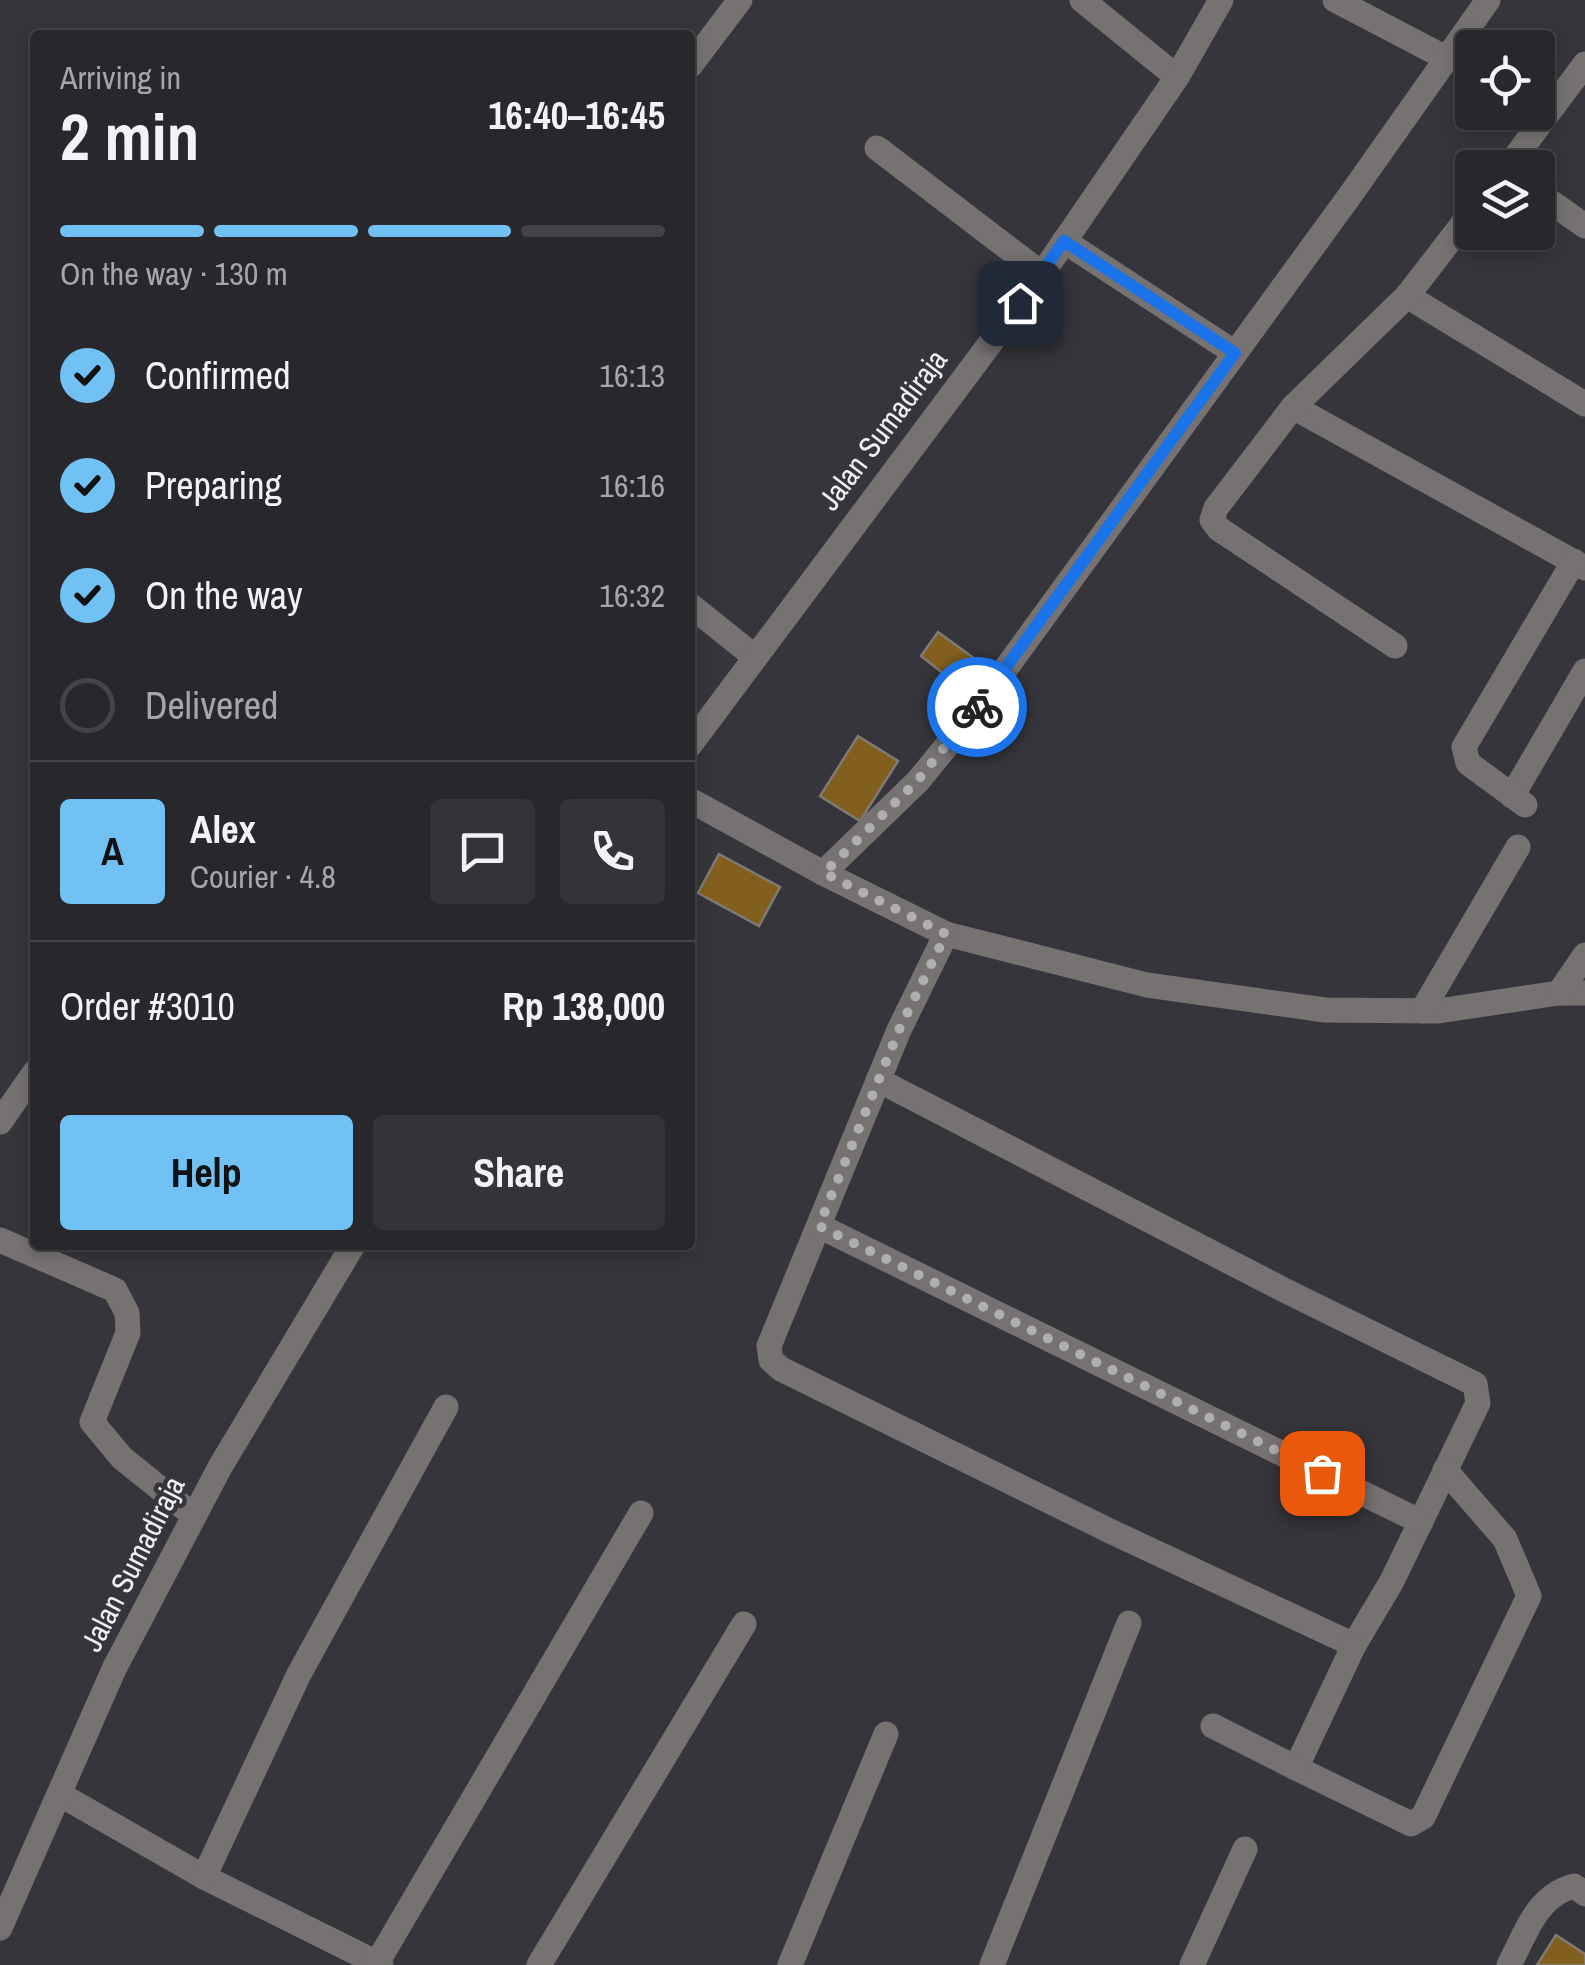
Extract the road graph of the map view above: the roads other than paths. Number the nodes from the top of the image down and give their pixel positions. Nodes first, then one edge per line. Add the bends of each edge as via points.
1 (740, 0) edge
2 (1082, 0) edge
3 (1220, 0) edge
4 (1336, 0) edge
5 (1488, 0) edge
6 (1446, 58) junction
7 (695, 59) edge
8 (1585, 64) edge
9 (1177, 76) junction
10 (877, 148) dead end
11 (1521, 150) edge
12 (1555, 205) edge
13 (1585, 226) edge
14 (1455, 234) edge
15 (1064, 241) junction
16 (1042, 274) junction
17 (1407, 296) junction
18 (1235, 353) junction
19 (1585, 404) edge
20 (1293, 407) junction
21 (1579, 564) edge
22 (695, 609) edge
23 (1394, 646) dead end
24 (755, 657) junction
25 (1585, 671) edge
26 (695, 738) edge
27 (695, 803) edge
28 (1518, 848) dead end
29 (824, 873) junction
30 (946, 934) junction
31 (1585, 955) edge
32 (1572, 993) edge
33 (1422, 1010) junction
34 (30, 1079) edge
35 (878, 1080) junction
36 (0, 1122) edge
37 (819, 1226) junction
38 (0, 1240) edge
39 (351, 1250) edge
40 (446, 1408) dead end
41 (1445, 1470) junction
42 (641, 1513) dead end
43 (194, 1515) junction
44 (1421, 1522) junction
45 (1129, 1623) dead end
46 (744, 1624) dead end
47 (1354, 1645) junction
48 (1213, 1726) dead end
49 (886, 1734) dead end
50 (1296, 1768) junction
51 (60, 1795) junction
52 (1245, 1849) dead end
53 (204, 1876) junction
54 (1585, 1894) edge
55 (0, 1928) edge
56 (379, 1964) edge
57 (539, 1965) edge
58 (790, 1965) edge
59 (992, 1965) edge
60 (1192, 1965) edge
61 (1509, 1965) edge

1 - 7 street
2 - 9 street
3 - 9 street, Jalan Sumadiraja
4 - 6 street
5 - 6 street
6 - 18 street
8 - 11 street
9 - 15 street, Jalan Sumadiraja
10 - 16 street
12 - 13 street
14 - 17 street
15 - 16 street, Jalan Sumadiraja
15 - 18 street
16 - 24 street, Jalan Sumadiraja
17 - 19 street
17 - 20 street
18 - 29 street via 972,715 918,780
20 - 21 street
20 - 23 street via 1212,520
21 - 25 street via 1464,747 1468,763 1519,801
22 - 24 street
24 - 26 street, Jalan Sumadiraja
27 - 29 street
28 - 33 street
29 - 30 street
30 - 33 street via 1146,985 1325,1010
30 - 35 street
31 - 32 street
32 - 33 street
34 - 36 street
35 - 37 street
35 - 41 street via 1475,1384 1478,1404
37 - 44 street
37 - 47 street via 770,1346 771,1360 781,1369
38 - 43 street via 115,1290 128,1333 92,1422 122,1458
39 - 43 street, Jalan Sumadiraja
40 - 53 street via 300,1674
41 - 44 street
41 - 50 street via 1505,1539 1529,1596 1423,1817 1410,1824
42 - 56 street
43 - 51 street, Jalan Sumadiraja via 114,1669
44 - 47 street
45 - 59 street
46 - 57 street
47 - 50 street
48 - 50 street
49 - 58 street
51 - 53 street
51 - 55 street, Jalan Sumadiraja
52 - 60 street
53 - 56 street
54 - 61 street via 1574,1886 1554,1892

